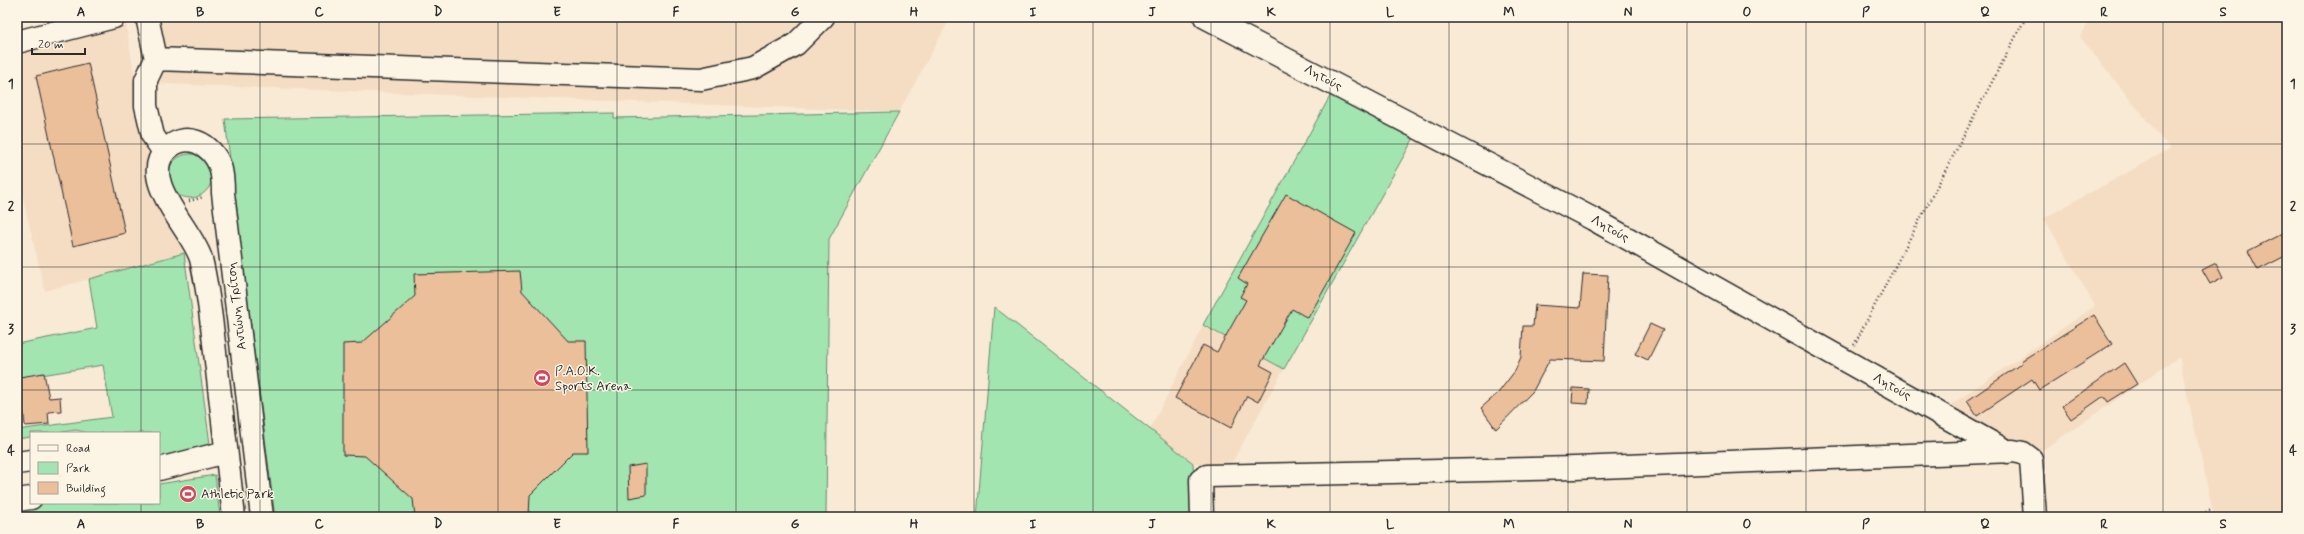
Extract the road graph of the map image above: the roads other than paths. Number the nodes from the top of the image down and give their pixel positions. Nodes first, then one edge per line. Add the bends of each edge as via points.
1 (114, 17) edge
2 (147, 17) edge
3 (823, 17) edge
4 (1205, 17) edge
5 (17, 42) edge
6 (156, 59) junction
7 (164, 152) junction
8 (226, 452) junction
9 (2008, 452) junction
10 (30, 461) edge
11 (17, 463) edge
12 (160, 469) edge
13 (30, 498) edge
14 (17, 500) edge
15 (234, 517) edge
16 (262, 517) edge
17 (1202, 517) edge
18 (2035, 517) edge

1 - 5 street
2 - 6 street
3 - 6 street via 796,44 754,68 701,79
4 - 9 street, Λητούς via 1593,219
6 - 7 street via 146,80 146,106 153,136
7 - 8 street via 158,169 166,196 200,257 209,303
7 - 16 street, Αντώνη Τρίτση via 179,142 197,141 212,151 220,166
8 - 12 street
8 - 15 street
9 - 17 street via 1575,468 1207,476 1202,478 1200,483
9 - 18 street via 2023,453 2031,459
10 - 11 street
13 - 14 street

